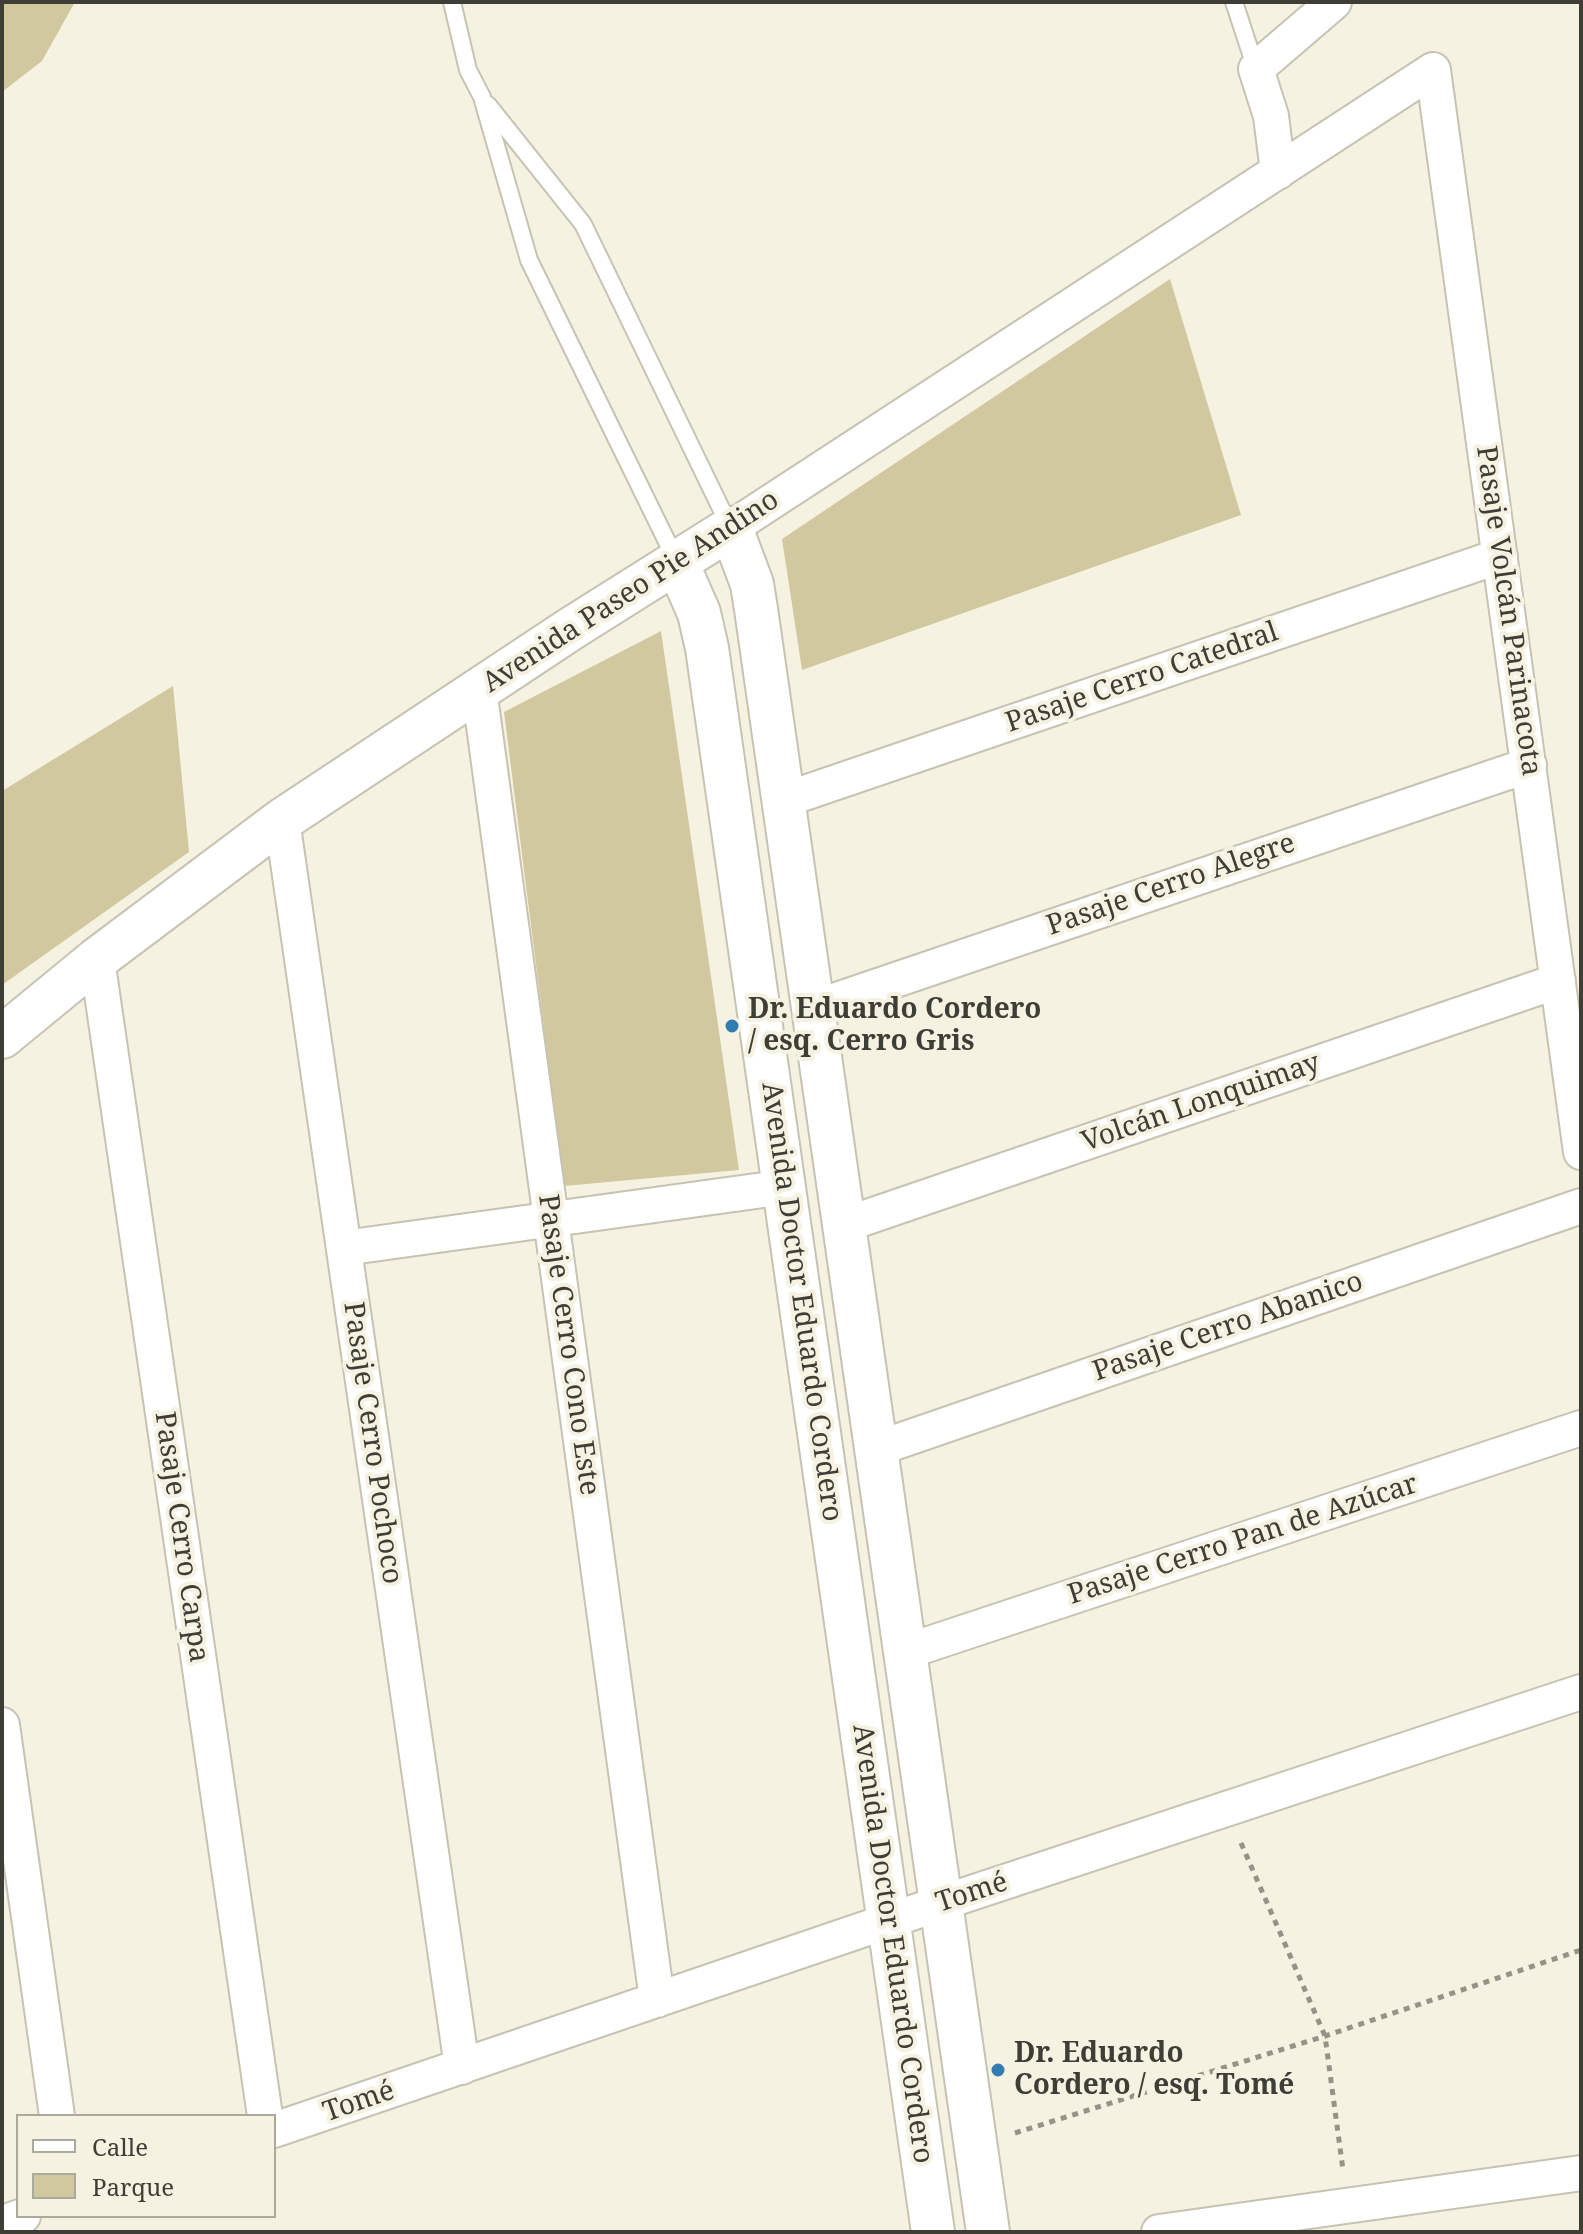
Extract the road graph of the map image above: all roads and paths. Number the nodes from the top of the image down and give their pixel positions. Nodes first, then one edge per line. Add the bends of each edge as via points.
1 (452, 2) edge
2 (1234, 2) edge
3 (1334, 2) edge
4 (1256, 69) junction
5 (1433, 70) joint
6 (482, 97) junction
7 (1278, 172) junction
8 (731, 528) junction
9 (1500, 556) junction
10 (677, 563) junction
11 (479, 689) junction
12 (1529, 765) junction
13 (784, 800) junction
14 (282, 820) junction
15 (97, 959) junction
16 (1558, 981) junction
17 (813, 1008) junction
18 (2, 1037) edge
19 (1581, 1152) edge
20 (785, 1187) junction
21 (1581, 1206) edge
22 (551, 1220) junction
23 (844, 1225) junction
24 (344, 1248) junction
25 (1581, 1428) edge
26 (876, 1449) junction
27 (905, 1652) junction
28 (1581, 1692) edge
29 (2, 1725) edge
30 (1226, 1809) junction
31 (941, 1903) junction
32 (888, 1922) junction
33 (1581, 1950) edge
34 (657, 2000) junction
35 (1325, 2036) junction
36 (462, 2067) junction
37 (57, 2114) edge
38 (265, 2114) edge
39 (276, 2129) edge
40 (976, 2146) junction
41 (1581, 2173) edge
42 (1348, 2205) junction
43 (933, 2232) edge
44 (988, 2232) edge
45 (1159, 2232) edge

1 - 6 lane via 468,70
2 - 4 lane
3 - 4 street
4 - 7 street via 1271,116
5 - 7 street, Avenida Paseo Pie Andino
5 - 9 street, Pasaje Volcán Parinacota
6 - 8 lane, Avenida Doctor Eduardo Cordero via 583,224
6 - 10 lane, Avenida Doctor Eduardo Cordero via 529,260
7 - 8 street, Avenida Paseo Pie Andino
8 - 10 street, Avenida Paseo Pie Andino
8 - 13 street, Avenida Doctor Eduardo Cordero via 752,584
9 - 12 street, Pasaje Volcán Parinacota
9 - 13 street, Pasaje Cerro Catedral
10 - 11 street, Avenida Paseo Pie Andino
10 - 20 street, Avenida Doctor Eduardo Cordero via 699,613 707,648
11 - 14 street, Avenida Paseo Pie Andino
11 - 22 street, Pasaje Cerro Cono Este
12 - 16 street, Pasaje Volcán Parinacota
12 - 17 street, Pasaje Cerro Alegre
13 - 17 street, Avenida Doctor Eduardo Cordero
14 - 15 street, Avenida Paseo Pie Andino
14 - 24 street, Pasaje Cerro Pochoco
15 - 18 street, Avenida Paseo Pie Andino
15 - 38 street, Pasaje Cerro Carpa
16 - 19 street, Pasaje Volcán Parinacota
16 - 23 street, Volcán Lonquimay
17 - 23 street, Avenida Doctor Eduardo Cordero
20 - 22 street
20 - 32 street, Avenida Doctor Eduardo Cordero
21 - 26 street, Pasaje Cerro Abanico
22 - 24 street
22 - 34 street, Pasaje Cerro Cono Este
23 - 26 street, Avenida Doctor Eduardo Cordero
24 - 36 street, Pasaje Cerro Pochoco
25 - 27 street, Pasaje Cerro Pan de Azúcar
26 - 27 street, Avenida Doctor Eduardo Cordero
27 - 31 street, Avenida Doctor Eduardo Cordero
28 - 30 street, Tomé
29 - 37 street
30 - 31 street, Tomé
30 - 35 path
31 - 32 street, Tomé
31 - 40 street, Avenida Doctor Eduardo Cordero
32 - 34 street, Tomé
32 - 43 street, Avenida Doctor Eduardo Cordero
33 - 35 path
34 - 36 street, Tomé
35 - 40 path
35 - 42 path
36 - 39 street, Tomé
40 - 44 street, Avenida Doctor Eduardo Cordero
41 - 42 street
42 - 45 street

